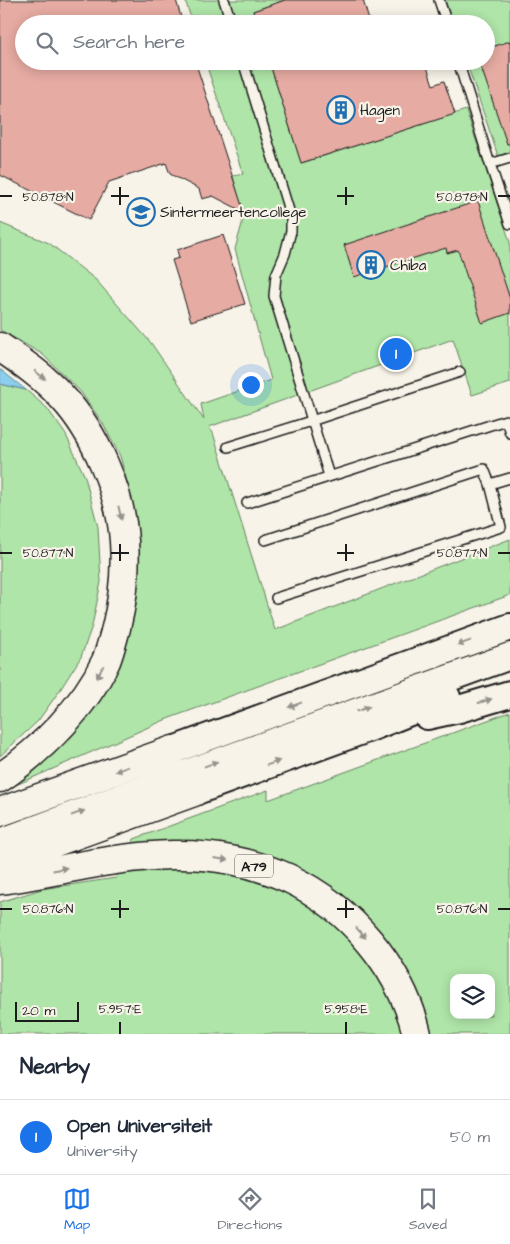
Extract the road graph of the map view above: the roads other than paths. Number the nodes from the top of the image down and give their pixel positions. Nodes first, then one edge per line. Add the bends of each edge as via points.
1 (224, 0) edge
2 (439, 0) edge
3 (229, 15) edge
4 (444, 15) edge
5 (246, 70) edge
6 (461, 70) edge
7 (510, 158) edge
8 (490, 164) junction
9 (510, 224) edge
10 (0, 347) edge
11 (460, 372) dead end
12 (508, 419) edge
13 (311, 421) junction
14 (510, 432) edge
15 (228, 448) dead end
16 (329, 476) junction
17 (510, 478) edge
18 (490, 484) junction
19 (247, 503) dead end
20 (265, 540) dead end
21 (276, 598) dead end
22 (510, 627) edge
23 (510, 656) edge
24 (510, 672) edge
25 (510, 694) edge
26 (370, 728) junction
27 (172, 750) joint
28 (0, 778) edge
29 (194, 792) joint
30 (0, 812) edge
31 (0, 842) edge
32 (0, 862) edge
33 (0, 880) edge
34 (417, 1034) edge

1 - 3 lane
2 - 4 lane
5 - 13 lane via 291,216 291,231 276,275 274,296
6 - 8 lane
7 - 8 lane
8 - 9 lane
10 -> 28 highway via 47,381 90,435 108,474 121,518 125,564 114,637 94,682 64,723
11 - 13 lane
12 - 14 lane
12 - 16 lane
13 - 15 lane
13 - 16 lane
16 - 19 lane
17 - 18 lane
18 - 20 lane via 484,469
18 - 21 lane via 501,527
22 -> 27 main road
31 -> 23 main road
24 - 26 main road
26 -> 25 main road via 459,709
29 -> 26 main road
27 -> 30 highway
29 - 32 highway
33 -> 34 highway, A79 via 136,856 221,859 263,869 309,889 348,918 388,966 408,1004

